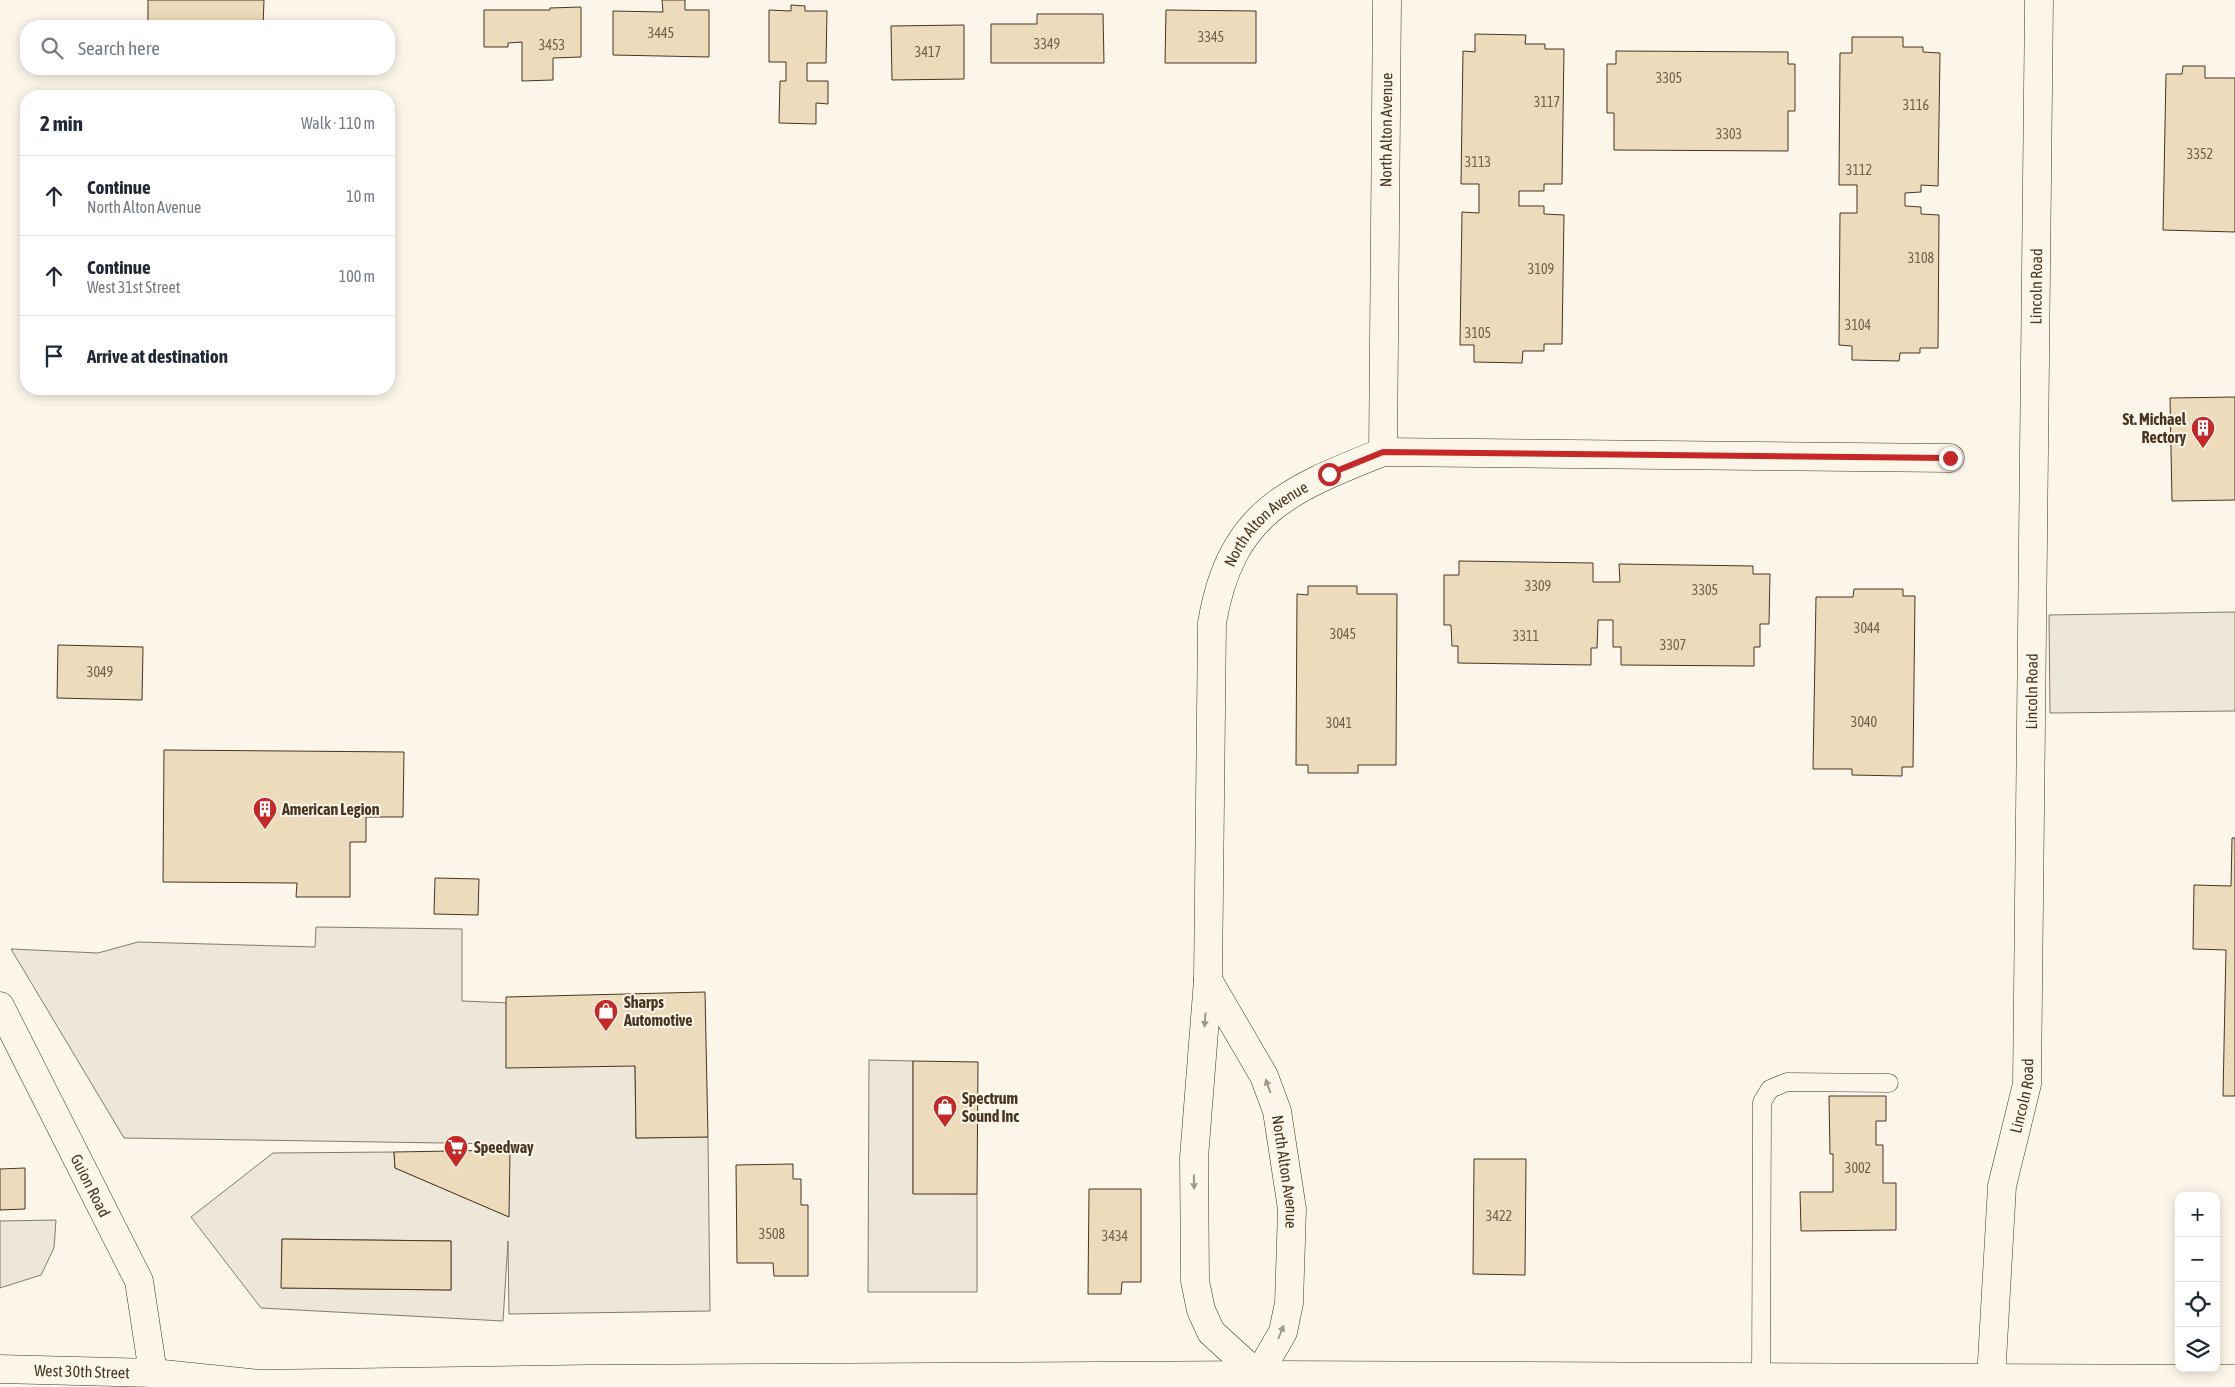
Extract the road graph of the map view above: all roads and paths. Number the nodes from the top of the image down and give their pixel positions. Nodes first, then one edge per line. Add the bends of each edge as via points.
1 (1387, 0) edge
2 (2039, 0) edge
3 (1383, 452) junction
4 (1950, 458) dead end
5 (1208, 980) junction
6 (0, 1006) edge
7 (1889, 1083) dead end
8 (0, 1369) edge
9 (153, 1373) junction
10 (1761, 1378) junction
11 (2235, 1379) edge
12 (1258, 1381) edge
13 (1991, 1383) edge

1 - 3 street, North Alton Avenue
2 - 13 street, Lincoln Road via 2027,1084 2002,1186
3 - 4 street
3 - 5 street, North Alton Avenue via 1298,489 1271,508 1247,532 1230,560 1218,591 1212,623
5 -> 12 street, North Alton Avenue via 1194,1158 1196,1280 1201,1310 1211,1332
12 -> 5 street, North Alton Avenue via 1283,1332 1289,1304 1292,1209 1277,1111 1264,1076
6 - 9 street, Guion Road via 139,1281
7 - 10 lane via 1787,1082 1770,1089 1762,1102
8 - 9 street, West 30th Street
9 - 12 street, West 30th Street via 259,1384 578,1379
10 - 12 street, West 30th Street
10 - 13 street, West 30th Street
11 - 13 street, West 30th Street

